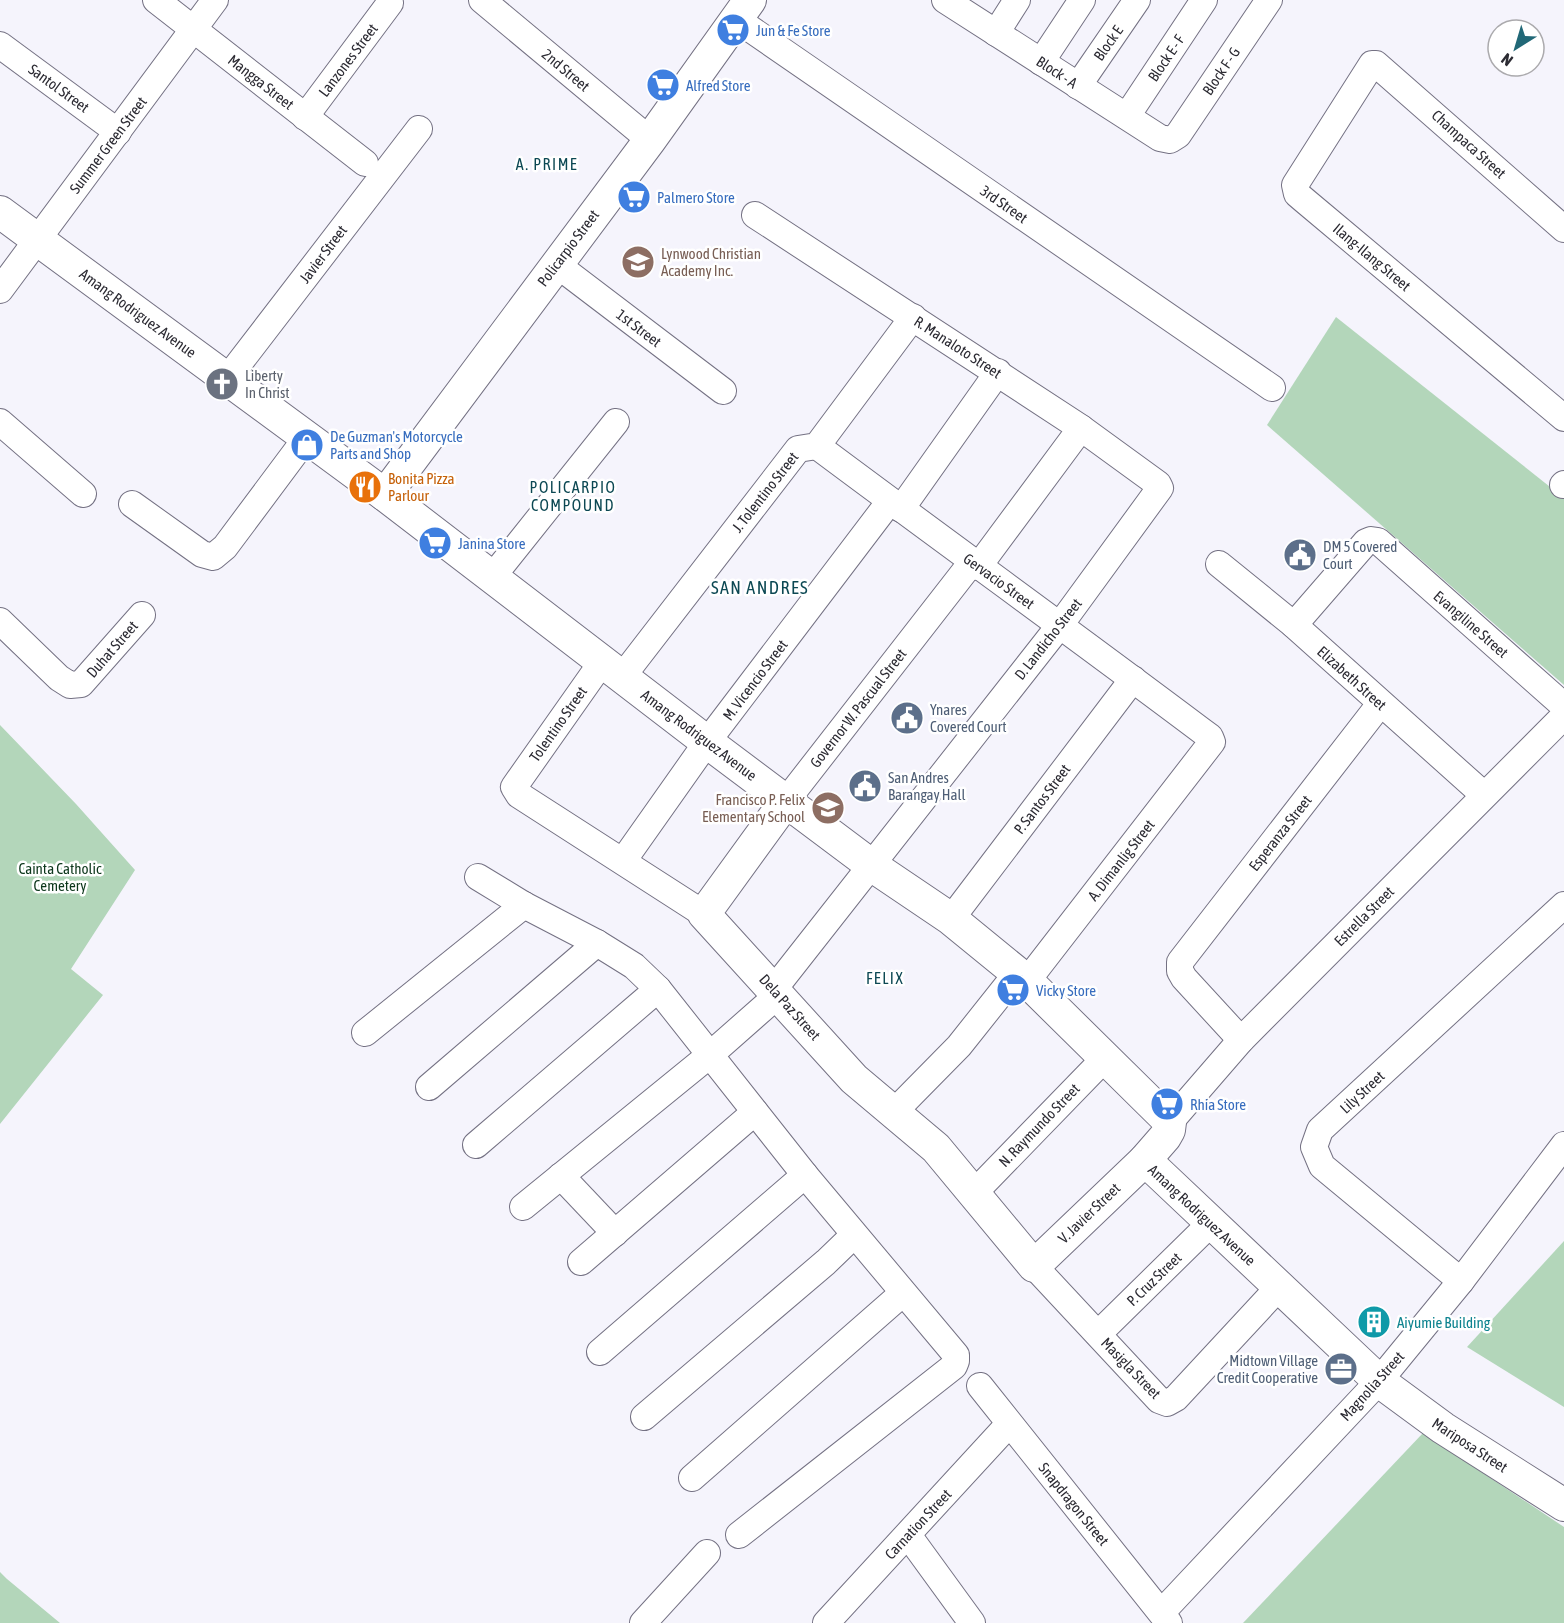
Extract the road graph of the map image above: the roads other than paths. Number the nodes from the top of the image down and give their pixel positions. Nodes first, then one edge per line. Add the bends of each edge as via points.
1 (156, 0) edge
2 (215, 0) edge
3 (482, 0) edge
4 (946, 0) edge
5 (1017, 0) edge
6 (1082, 0) edge
7 (1137, 0) edge
8 (1204, 0) edge
9 (1269, 0) edge
10 (390, 3) dead end
11 (743, 10) edge
12 (194, 29) junction
13 (996, 33) junction
14 (0, 45) edge
15 (1041, 62) junction
16 (1372, 64) joint
17 (1078, 86) junction
18 (1127, 116) junction
19 (305, 117) junction
20 (419, 129) dead end
21 (118, 132) junction
22 (650, 140) junction
23 (1170, 140) joint
24 (365, 163) dead end
25 (0, 212) edge
26 (754, 215) dead end
27 (1564, 229) edge
28 (37, 240) junction
29 (556, 264) junction
30 (0, 290) edge
31 (913, 317) junction
32 (998, 372) junction
33 (227, 378) junction
34 (1272, 388) dead end
35 (723, 391) dead end
36 (1564, 418) edge
37 (616, 422) dead end
38 (1081, 428) junction
39 (2, 430) edge
40 (307, 437) junction
41 (817, 446) junction
42 (1158, 484) joint
43 (83, 494) dead end
44 (385, 495) junction
45 (132, 504) dead end
46 (895, 505) junction
47 (1219, 564) dead end
48 (975, 565) junction
49 (493, 576) junction
50 (142, 615) dead end
51 (0, 621) edge
52 (1060, 625) junction
53 (1294, 625) junction
54 (612, 670) junction
55 (1133, 680) junction
56 (1380, 704) junction
57 (1564, 706) edge
58 (1564, 716) edge
59 (1209, 737) joint
60 (707, 742) junction
61 (514, 787) joint
62 (1484, 795) junction
63 (786, 801) junction
64 (623, 861) junction
65 (871, 865) junction
66 (478, 878) dead end
67 (524, 905) junction
68 (1564, 905) edge
69 (704, 914) junction
70 (951, 919) junction
71 (597, 943) junction
72 (1022, 977) junction
73 (658, 989) junction
74 (776, 992) junction
75 (365, 1033) dead end
76 (1240, 1040) junction
77 (711, 1054) junction
78 (1105, 1058) junction
79 (429, 1087) dead end
80 (755, 1112) junction
81 (894, 1112) junction
82 (1170, 1122) junction
83 (1564, 1145) edge
84 (476, 1146) dead end
85 (1144, 1160) junction
86 (805, 1175) junction
87 (561, 1176) junction
88 (974, 1193) junction
89 (523, 1207) dead end
90 (1211, 1223) junction
91 (615, 1233) junction
92 (854, 1235) junction
93 (581, 1262) dead end
94 (1034, 1266) junction
95 (1461, 1281) junction
96 (1279, 1287) junction
97 (903, 1293) junction
98 (1098, 1334) junction
99 (600, 1352) dead end
100 (1379, 1381) junction
101 (980, 1386) dead end
102 (644, 1417) dead end
103 (1009, 1425) junction
104 (692, 1478) dead end
105 (1564, 1505) edge
106 (739, 1534) dead end
107 (908, 1535) junction
108 (706, 1553) dead end
109 (1165, 1618) edge
110 (643, 1623) edge
111 (826, 1623) edge
112 (972, 1623) edge

1 - 12 street, Mangga Street
2 - 12 street, Summer Green Street
3 - 22 street, 2nd Street
4 - 13 street, Block - A
5 - 13 street
6 - 15 street
7 - 17 street, Block E
8 - 18 street, Block E - F
9 - 23 street, Block F - G via 1178,135
10 - 19 street, Lanzones Street
11 - 22 street, Policarpio Street
11 - 34 street, 3rd Street
12 - 19 street, Mangga Street
12 - 21 street, Summer Green Street
13 - 15 street, Block - A
14 - 21 street, Santol Street
15 - 17 street, Block - A
16 - 27 street, Champaca Street via 1381,66
16 - 36 street, Ilang-Ilang Street via 1295,186 1298,194
17 - 18 street, Block - A
18 - 23 street, Block - A via 1160,138
19 - 24 street, Mangga Street
20 - 33 street, Javier Street
21 - 28 street, Summer Green Street
22 - 29 street, Policarpio Street
25 - 28 street, Amang Rodriguez Avenue
26 - 31 street, R. Manaloto Street
28 - 30 street, Summer Green Street
28 - 33 street, Amang Rodriguez Avenue
29 - 35 street, 1st Street
29 - 44 street, Policarpio Street
31 - 32 street, R. Manaloto Street
31 - 41 street, J. Tolentino Street
32 - 38 street, R. Manaloto Street
32 - 46 street, M. Vicencio Street
33 - 40 street, Amang Rodriguez Avenue
37 - 49 street
38 - 42 street, R. Manaloto Street
38 - 48 street, Governor W. Pascual Street
39 - 43 street
40 - 44 street, Amang Rodriguez Avenue
40 - 45 street via 225,547 213,557 202,554
41 - 46 street, Gervacio Street
41 - 54 street, J. Tolentino Street via 798,449
42 - 52 street, D. Landicho Street via 1159,492
44 - 49 street, Amang Rodriguez Avenue
46 - 48 street, Gervacio Street
46 - 60 street, M. Vicencio Street
47 - 53 street, Elizabeth Street
48 - 52 street, Gervacio Street
48 - 63 street, Governor W. Pascual Street
49 - 54 street, Amang Rodriguez Avenue
50 - 51 street, Duhat Street via 81,684 70,685
52 - 55 street, Gervacio Street
52 - 65 street, D. Landicho Street
53 - 56 street, Elizabeth Street
53 - 57 street, Evangiline Street via 1366,542 1378,541
54 - 60 street, Amang Rodriguez Avenue
54 - 61 street, Tolentino Street
55 - 59 street, Gervacio Street
55 - 70 street, P. Santos Street
56 - 62 street, Elizabeth Street
56 - 76 street, Esperanza Street via 1180,962 1184,978
58 - 62 street, Estrella Street
59 - 72 street, A. Dimanlig Street via 1210,746
60 - 63 street, Amang Rodriguez Avenue
60 - 64 street, M. Vicencio Street
61 - 64 street, Dela Paz Street via 519,795
62 - 76 street, Estrella Street
63 - 65 street, Amang Rodriguez Avenue
63 - 69 street, Governor W. Pascual Street
64 - 69 street, Dela Paz Street
65 - 70 street, Amang Rodriguez Avenue
65 - 74 street, D. Landicho Street
66 - 67 street
67 - 71 street
67 - 75 street
68 - 95 street, Lily Street via 1320,1130 1314,1147 1322,1166
69 - 74 street, Dela Paz Street
70 - 72 street, Amang Rodriguez Avenue
71 - 73 street via 634,966
71 - 79 street
72 - 78 street, Amang Rodriguez Avenue
72 - 81 street, A. Dimanlig Street
73 - 77 street
73 - 84 street
74 - 77 street, D. Landicho Street
74 - 81 street, Dela Paz Street via 854,1079
76 - 82 street, Estrella Street
77 - 80 street
77 - 87 street, D. Landicho Street
78 - 82 street, Amang Rodriguez Avenue
78 - 88 street, N. Raymundo Street
80 - 86 street
80 - 91 street
81 - 88 street, Dela Paz Street via 936,1148
82 - 85 street, Amang Rodriguez Avenue via 1165,1137
83 - 95 street, Magnolia Street
85 - 90 street, Amang Rodriguez Avenue
85 - 94 street, V. Javier Street
86 - 92 street
86 - 99 street
87 - 89 street, D. Landicho Street
87 - 91 street
88 - 94 street, Dela Paz Street
90 - 96 street, Amang Rodriguez Avenue
90 - 98 street, P. Cruz Street
91 - 93 street
92 - 97 street
92 - 102 street
94 - 98 street, Masigla Street
95 - 100 street, Magnolia Street
96 - 98 street, Masigla Street via 1176,1398 1167,1403
96 - 100 street, Amang Rodriguez Avenue
97 - 104 street
97 - 106 street via 956,1355 954,1366
100 - 105 street, Mariposa Street via 1443,1428
100 - 109 street, Magnolia Street
101 - 103 street, Snapdragon Street
103 - 107 street, Carnation Street
103 - 109 street, Snapdragon Street
107 - 111 street, Carnation Street
107 - 112 street
108 - 110 street

